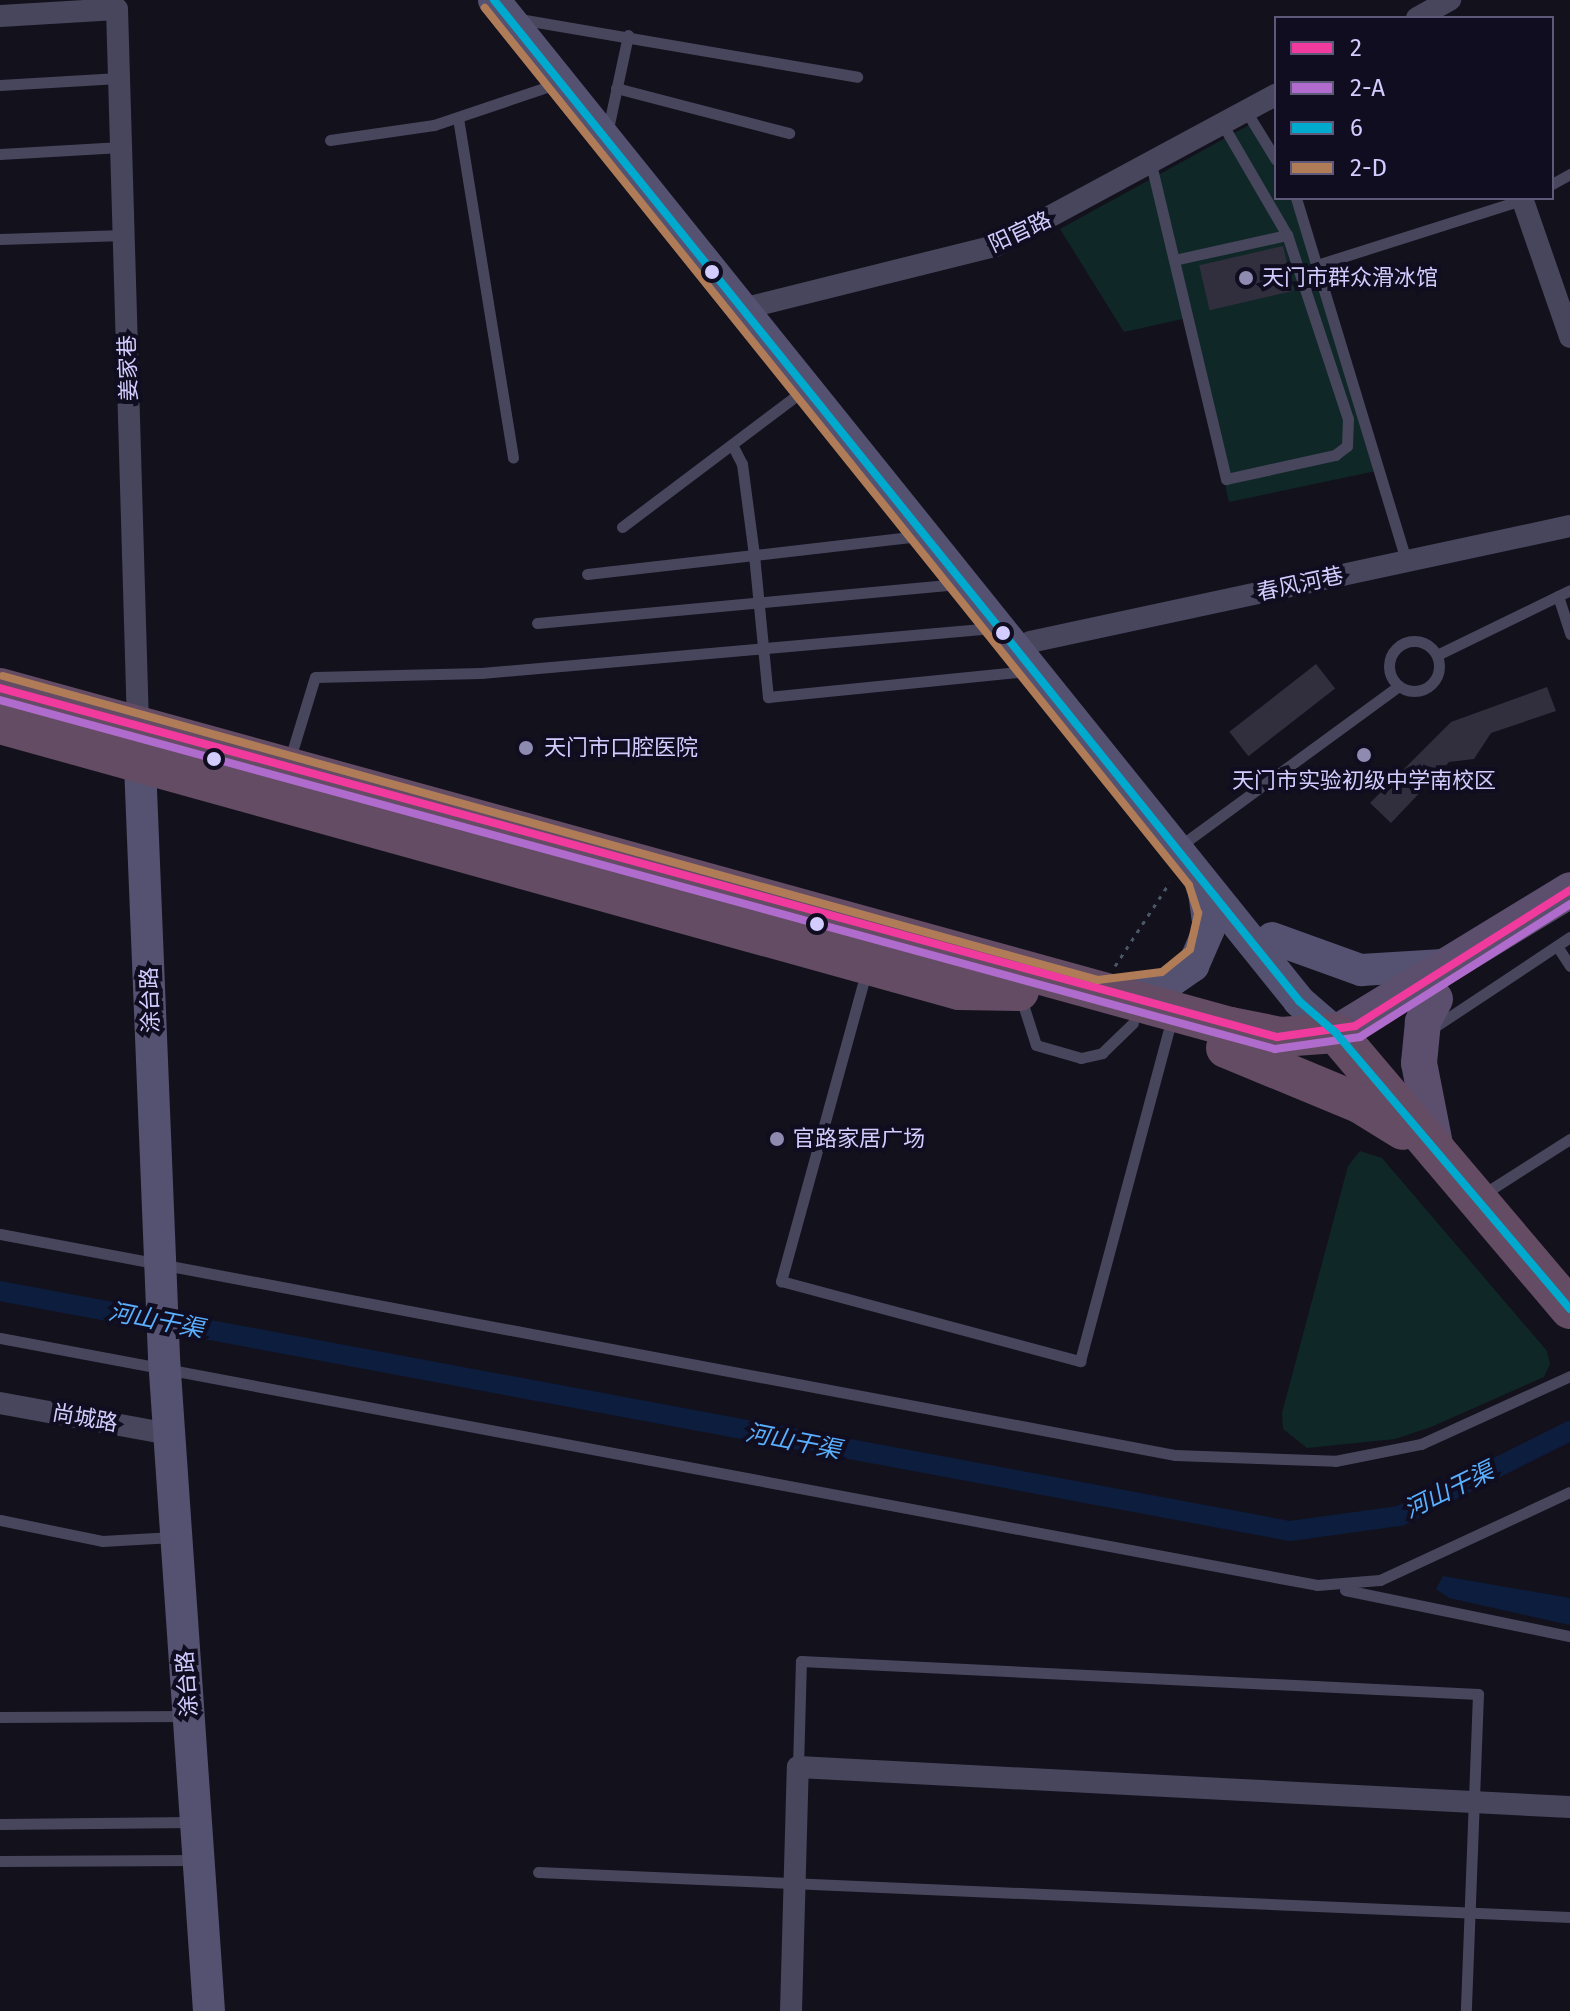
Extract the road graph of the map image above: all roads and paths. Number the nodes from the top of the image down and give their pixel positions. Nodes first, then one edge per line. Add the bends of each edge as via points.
1 (494, 0) edge
2 (1452, 0) edge
3 (117, 4) edge
4 (517, 10) edge
5 (0, 16) edge
6 (1421, 16) edge
7 (628, 35) junction
8 (857, 77) dead end
9 (119, 78) junction
10 (559, 83) junction
11 (0, 85) edge
12 (616, 88) junction
13 (1274, 96) edge
14 (1246, 111) junction
15 (458, 118) junction
16 (609, 124) junction
17 (1223, 125) junction
18 (789, 133) dead end
19 (330, 140) dead end
20 (121, 147) junction
21 (0, 154) edge
22 (1274, 157) edge
23 (1151, 164) junction
24 (1297, 200) edge
25 (1521, 200) edge
26 (1524, 200) edge
27 (124, 235) junction
28 (1287, 235) junction
29 (0, 239) edge
30 (1174, 260) junction
31 (1320, 264) junction
32 (1565, 305) edge
33 (748, 307) junction
34 (1570, 337) edge
35 (806, 389) junction
36 (732, 444) junction
37 (513, 458) dead end
38 (1570, 526) edge
39 (622, 527) dead end
40 (924, 535) junction
41 (754, 555) junction
42 (1406, 561) junction
43 (587, 574) dead end
44 (963, 584) junction
45 (1570, 590) edge
46 (1558, 596) junction
47 (759, 605) junction
48 (537, 623) dead end
49 (998, 627) junction
50 (1570, 634) edge
51 (764, 652) junction
52 (1437, 655) junction
53 (1031, 656) junction
54 (0, 672) edge
55 (1399, 686) junction
56 (0, 688) edge
57 (0, 709) edge
58 (0, 724) edge
59 (138, 736) junction
60 (292, 752) junction
61 (1188, 856) junction
62 (708, 876) junction
63 (1570, 890) edge
64 (1570, 912) edge
65 (1570, 937) edge
66 (1272, 938) junction
67 (1557, 946) junction
68 (1458, 962) junction
69 (868, 965) junction
70 (1570, 966) edge
71 (1019, 991) junction
72 (1097, 992) junction
73 (1435, 999) junction
74 (1151, 1027) junction
75 (1420, 1040) junction
76 (1342, 1041) junction
77 (1226, 1048) junction
78 (1570, 1139) edge
79 (1438, 1157) junction
80 (1475, 1200) junction
81 (0, 1234) edge
82 (160, 1269) junction
83 (1568, 1302) edge
84 (0, 1338) edge
85 (165, 1364) junction
86 (1570, 1376) edge
87 (0, 1403) edge
88 (169, 1434) junction
89 (1570, 1492) edge
90 (0, 1520) edge
91 (177, 1537) junction
92 (1317, 1585) junction
93 (1570, 1636) edge
94 (189, 1716) junction
95 (0, 1717) edge
96 (798, 1767) junction
97 (1474, 1802) junction
98 (1570, 1807) edge
99 (197, 1822) junction
100 (0, 1824) edge
101 (199, 1860) junction
102 (0, 1861) edge
103 (538, 1872) dead end
104 (796, 1878) junction
105 (1470, 1912) junction
106 (1570, 1917) edge
107 (209, 2011) edge
108 (791, 2011) edge
109 (1466, 2011) edge

1 - 10 main road
2 - 6 street
3 - 5 street
3 - 9 street, 姜家巷
4 - 7 lane
4 - 16 main road
7 - 8 lane
7 - 12 lane
9 - 11 lane
9 - 20 street, 姜家巷
10 - 15 lane
10 - 33 main road
12 - 16 lane
12 - 18 lane
13 - 14 street, 阳官路
14 - 17 street, 阳官路
14 - 22 lane
15 - 19 lane
15 - 37 lane
16 - 33 main road
17 - 23 street, 阳官路
17 - 28 lane
20 - 21 lane
20 - 27 street, 姜家巷
23 - 30 lane
23 - 33 street, 阳官路 via 995,246
24 - 31 lane
25 - 31 lane
26 - 32 street
27 - 29 lane
27 - 59 street, 姜家巷
28 - 30 lane
28 - 30 lane via 1350,434 1335,455 1226,479
31 - 42 lane
32 - 34 street
33 - 35 main road
33 - 53 main road
35 - 36 lane
35 - 40 main road
36 - 39 lane
36 - 41 lane via 745,477
38 - 42 street, 春风河巷
40 - 41 lane
40 - 44 main road
41 - 43 lane
41 - 47 lane
42 - 53 street, 春风河巷
44 - 47 lane
44 - 49 main road
45 - 46 lane
46 - 50 lane
46 - 52 lane
47 - 48 lane
47 - 51 lane
49 - 51 lane
49 - 53 main road
51 - 53 lane via 768,697
51 - 60 lane via 315,677
52 - 55 lane via 1430,685 1414,691
52 - 55 lane via 1418,641 1396,649 1389,672
53 - 61 main road
54 - 59 highway
55 - 61 lane
56 - 59 highway
57 - 59 highway
58 - 59 highway
59 - 60 highway
59 - 62 highway
59 - 69 highway
59 - 71 highway
59 - 82 main road, 涂台路
60 - 62 highway
61 - 66 main road
61 - 72 path
61 - 72 main road via 1209,929 1193,966 1151,988
61 - 76 main road via 1299,1001
62 - 72 highway
63 - 68 main road
64 - 73 main road
65 - 67 lane
66 - 68 main road via 1318,959 1372,971
66 - 76 main road
67 - 70 lane
67 - 75 lane
68 - 76 main road
69 - 71 highway via 959,990
69 - 74 lane via 781,1281 1080,1361
71 - 74 highway
72 - 76 highway via 1277,1037
73 - 75 main road
73 - 76 main road
74 - 77 highway
75 - 79 main road via 1423,1096
76 - 77 highway via 1276,1057
76 - 79 highway
77 - 79 highway via 1361,1104
78 - 80 lane
79 - 80 highway
80 - 83 highway
81 - 82 lane
82 - 85 main road, 涂台路
82 - 86 lane via 1159,1452 1250,1461 1335,1461 1421,1444
84 - 85 lane
85 - 88 main road, 涂台路
85 - 92 lane
87 - 88 street, 尚城路
88 - 91 main road, 涂台路
89 - 92 lane via 1380,1580
90 - 91 lane via 102,1541
91 - 94 main road, 涂台路
92 - 93 lane
94 - 95 lane
94 - 99 main road, 涂台路
96 - 97 street
96 - 97 lane via 801,1661 1124,1671 1478,1694
96 - 104 street
97 - 98 street
97 - 105 lane
99 - 100 lane
99 - 101 main road, 涂台路
101 - 102 lane
101 - 107 main road, 涂台路
103 - 104 lane
104 - 105 lane
104 - 108 street
105 - 106 lane
105 - 109 lane

